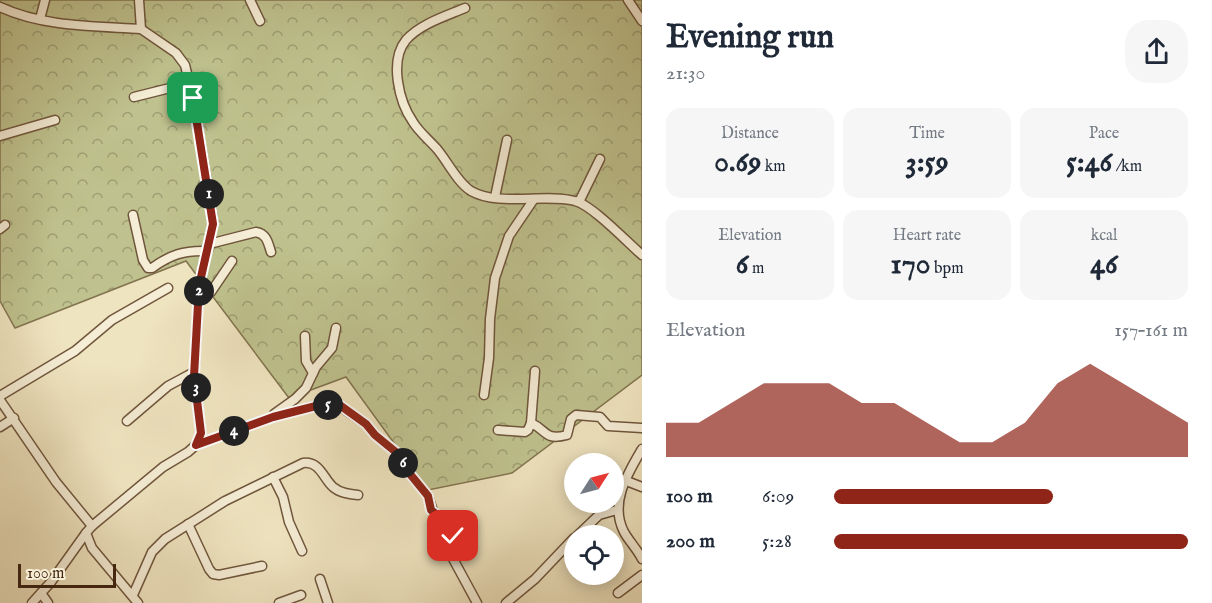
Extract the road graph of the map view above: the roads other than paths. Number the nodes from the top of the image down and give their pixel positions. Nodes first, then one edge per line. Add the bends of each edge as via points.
1 (45, 0) edge
2 (139, 0) edge
3 (250, 0) edge
4 (628, 0) edge
5 (0, 7) edge
6 (465, 8) dead end
7 (40, 19) junction
8 (261, 21) dead end
9 (642, 21) edge
10 (141, 29) junction
11 (190, 83) junction
12 (134, 97) dead end
13 (55, 120) dead end
14 (0, 136) edge
15 (507, 140) dead end
16 (600, 159) dead end
17 (495, 197) junction
18 (534, 200) junction
19 (579, 202) junction
20 (133, 215) dead end
21 (208, 247) junction
22 (271, 252) dead end
23 (642, 255) edge
24 (232, 261) dead end
25 (168, 288) dead end
26 (199, 300) junction
27 (336, 328) dead end
28 (306, 336) dead end
29 (535, 371) dead end
30 (194, 372) junction
31 (313, 373) junction
32 (484, 395) dead end
33 (0, 398) edge
34 (14, 418) junction
35 (269, 418) junction
36 (127, 421) dead end
37 (531, 423) junction
38 (0, 427) edge
39 (642, 428) edge
40 (498, 430) dead end
41 (196, 445) junction
42 (641, 453) edge
43 (273, 477) junction
44 (624, 480) joint
45 (642, 487) edge
46 (358, 495) dead end
47 (606, 513) edge
48 (618, 513) edge
49 (188, 524) junction
50 (589, 525) edge
51 (92, 526) junction
52 (86, 533) junction
53 (564, 549) edge
54 (302, 551) dead end
55 (642, 559) edge
56 (262, 566) dead end
57 (642, 575) edge
58 (320, 579) dead end
59 (41, 593) junction
60 (618, 593) dead end
61 (133, 595) junction
62 (301, 595) dead end
63 (32, 603) edge
64 (48, 603) edge
65 (138, 603) edge
66 (279, 603) edge
67 (328, 603) edge
68 (477, 603) edge
69 (507, 603) edge

1 - 7 street
2 - 10 street
3 - 8 street
4 - 9 street
5 - 7 street
6 - 17 street via 413,34 400,51 396,75 413,123 467,188
7 - 10 street
10 - 11 street via 176,53 185,65
11 - 12 street
11 - 21 street via 213,224
13 - 14 street
15 - 17 street
16 - 19 street
17 - 18 street
18 - 19 street
18 - 32 street via 504,245 495,278
19 - 23 street
20 - 21 street via 148,268 175,254
21 - 22 street via 256,232 266,237
21 - 26 street
24 - 26 street via 211,292
25 - 33 street via 112,320 75,351
26 - 30 street
27 - 31 street via 332,348
28 - 31 street via 306,361
29 - 37 street
30 - 36 street via 168,386
30 - 41 street via 201,424
31 - 35 street via 300,395
33 - 34 street
34 - 38 street
34 - 51 street via 56,482
35 - 41 street
35 - 68 street via 328,405 341,406 366,424 397,453 428,496 431,510 452,530 451,555
37 - 39 street via 549,436 567,435 571,418 576,415 600,417 608,426
37 - 40 street via 525,432
41 - 51 street
42 - 44 street
43 - 46 street via 307,462 319,468 336,489
43 - 49 street
43 - 54 street
44 - 45 street
47 - 50 street
48 - 55 street via 624,533
49 - 56 street via 213,574
49 - 61 street via 152,552
51 - 52 street
52 - 59 street
52 - 61 street via 92,548
53 - 69 street
57 - 60 street
58 - 67 street
59 - 63 street
59 - 64 street
61 - 65 street
62 - 66 street

